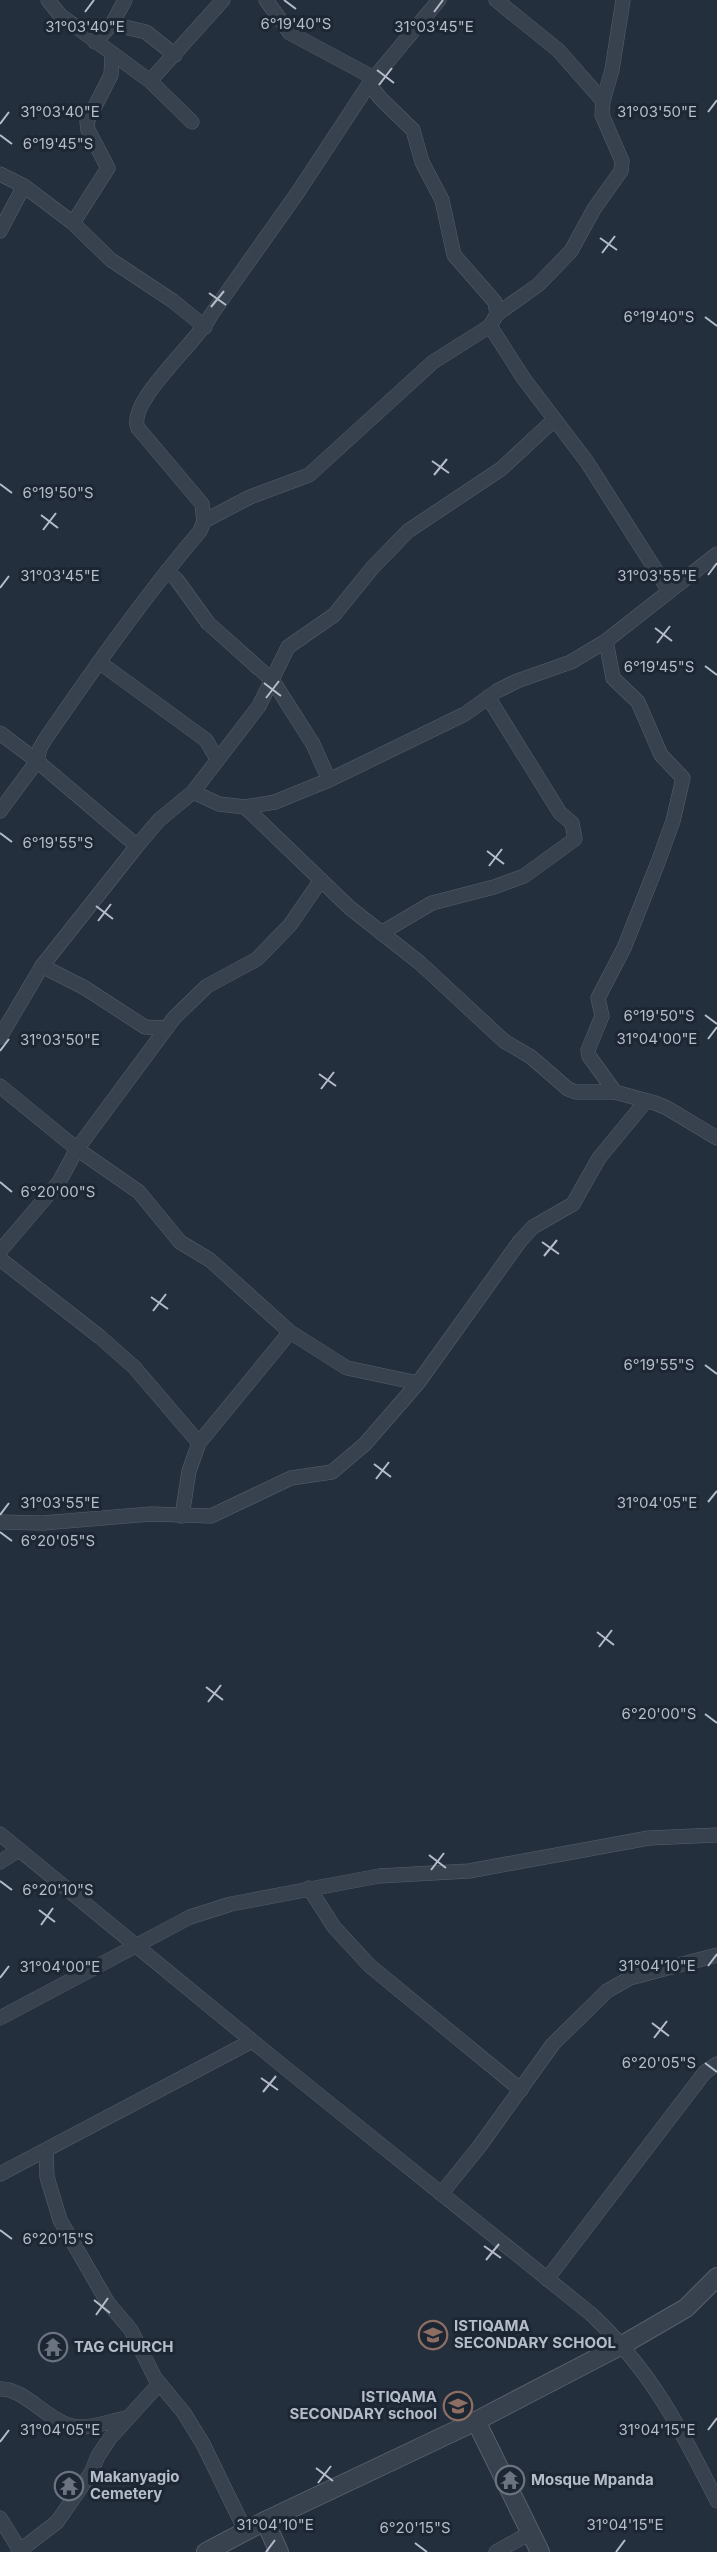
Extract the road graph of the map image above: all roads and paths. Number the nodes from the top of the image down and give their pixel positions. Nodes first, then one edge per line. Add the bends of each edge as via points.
1 (48, 0) edge
2 (124, 0) edge
3 (224, 0) edge
4 (266, 0) edge
5 (439, 0) edge
6 (496, 0) edge
7 (623, 0) edge
8 (112, 24) junction
9 (94, 42) junction
10 (175, 54) junction
11 (112, 55) junction
12 (150, 81) junction
13 (371, 81) junction
14 (603, 100) junction
15 (192, 122) dead end
16 (0, 174) edge
17 (24, 186) junction
18 (73, 223) junction
19 (0, 231) edge
20 (493, 320) junction
21 (206, 327) junction
22 (554, 420) junction
23 (204, 521) junction
24 (717, 555) edge
25 (167, 571) junction
26 (669, 591) junction
27 (606, 641) junction
28 (99, 662) junction
29 (273, 681) junction
30 (488, 697) junction
31 (0, 733) edge
32 (217, 759) junction
33 (37, 761) junction
34 (329, 780) junction
35 (193, 792) junction
36 (244, 807) junction
37 (0, 811) edge
38 (136, 846) junction
39 (321, 880) junction
40 (381, 933) junction
41 (42, 966) junction
42 (167, 1028) junction
43 (0, 1036) edge
44 (0, 1086) edge
45 (615, 1092) junction
46 (646, 1101) junction
47 (717, 1138) edge
48 (77, 1149) junction
49 (0, 1251) edge
50 (0, 1259) edge
51 (290, 1332) junction
52 (418, 1383) junction
53 (199, 1443) junction
54 (182, 1516) junction
55 (0, 1522) edge
56 (0, 1834) edge
57 (717, 1835) edge
58 (19, 1850) junction
59 (0, 1862) edge
60 (309, 1888) junction
61 (135, 1944) junction
62 (717, 1955) edge
63 (0, 2018) edge
64 (252, 2041) junction
65 (717, 2064) edge
66 (521, 2090) junction
67 (46, 2150) junction
68 (0, 2174) edge
69 (441, 2194) junction
70 (717, 2277) edge
71 (547, 2278) junction
72 (624, 2344) junction
73 (159, 2384) junction
74 (0, 2389) edge
75 (128, 2418) junction
76 (476, 2421) junction
77 (717, 2501) edge
78 (0, 2518) edge
79 (265, 2521) junction
80 (246, 2532) junction
81 (530, 2533) junction
82 (20, 2552) edge
83 (206, 2552) edge
84 (279, 2552) edge
85 (496, 2552) edge
86 (540, 2552) edge

1 - 9 street
2 - 8 street
3 - 10 street
4 - 13 street via 290,33
5 - 13 street
6 - 14 street via 558,50
7 - 14 street
8 - 9 street
8 - 10 street via 146,32
9 - 11 street
10 - 12 street
11 - 12 street
11 - 18 street via 111,75 87,122 108,168
12 - 15 street
13 - 20 street via 381,99 413,130 422,162 442,200 454,255 495,302
13 - 21 street
14 - 20 street via 602,115 622,161 621,171 571,251 538,285
16 - 17 street
17 - 18 street
17 - 19 street
18 - 21 street via 111,260
20 - 22 street
20 - 23 street via 433,362 309,475 250,497
21 - 23 street via 154,386 135,423 202,504
22 - 26 street via 587,462
22 - 29 street via 501,469 408,531 334,615 288,646
23 - 25 street
24 - 26 street
25 - 28 street
25 - 29 street via 208,622
26 - 27 street
27 - 30 street via 571,662 517,681
27 - 45 street via 613,678 638,702 661,754 683,778 657,865 624,948 598,998 602,1016 589,1056
28 - 32 street via 206,740
28 - 33 street via 40,747
29 - 32 street via 259,706
29 - 34 street via 313,744
30 - 34 street via 465,714
30 - 40 street via 555,805 572,823 575,839 524,876 432,903
31 - 33 street
32 - 35 street
33 - 37 street
33 - 38 street
34 - 36 street via 275,802
35 - 36 street via 219,804
35 - 38 street via 159,820
36 - 39 street
38 - 41 street
39 - 40 street
39 - 42 street via 290,925 257,959 207,986
40 - 45 street via 420,963 504,1041 531,1057 568,1089
41 - 42 street via 145,1027
41 - 43 street
42 - 48 street
44 - 48 street
45 - 46 street
46 - 47 street via 667,1108
46 - 52 street via 599,1158 573,1204 533,1227 520,1241
48 - 49 street via 59,1182
48 - 51 street via 139,1192 180,1242 210,1260
50 - 53 street via 134,1367
51 - 52 street via 347,1368
51 - 53 street
52 - 54 street via 365,1444 333,1472 291,1478 211,1516
53 - 54 street via 189,1471
54 - 55 street via 151,1514 43,1523
56 - 58 street
57 - 60 street via 649,1838 470,1871 379,1876
58 - 59 street
58 - 61 street
60 - 61 street via 206,1911
60 - 66 street via 334,1927 370,1966
61 - 63 street
61 - 64 street
62 - 66 street via 630,1978 607,1991 554,2044
64 - 67 street
64 - 69 street
65 - 71 street via 705,2073
66 - 69 street
67 - 68 street
67 - 73 street via 46,2178 60,2220 108,2303 131,2330
69 - 71 street
70 - 72 street via 686,2308
71 - 72 street
72 - 76 street
72 - 77 street via 677,2420
73 - 75 street
73 - 80 street via 184,2413 203,2444
74 - 75 street via 14,2392 68,2424 81,2427
75 - 82 street via 103,2447 92,2473 57,2522
76 - 79 street
76 - 81 street
78 - 82 street
79 - 80 street
79 - 84 street
80 - 83 street
81 - 85 street
81 - 86 street

